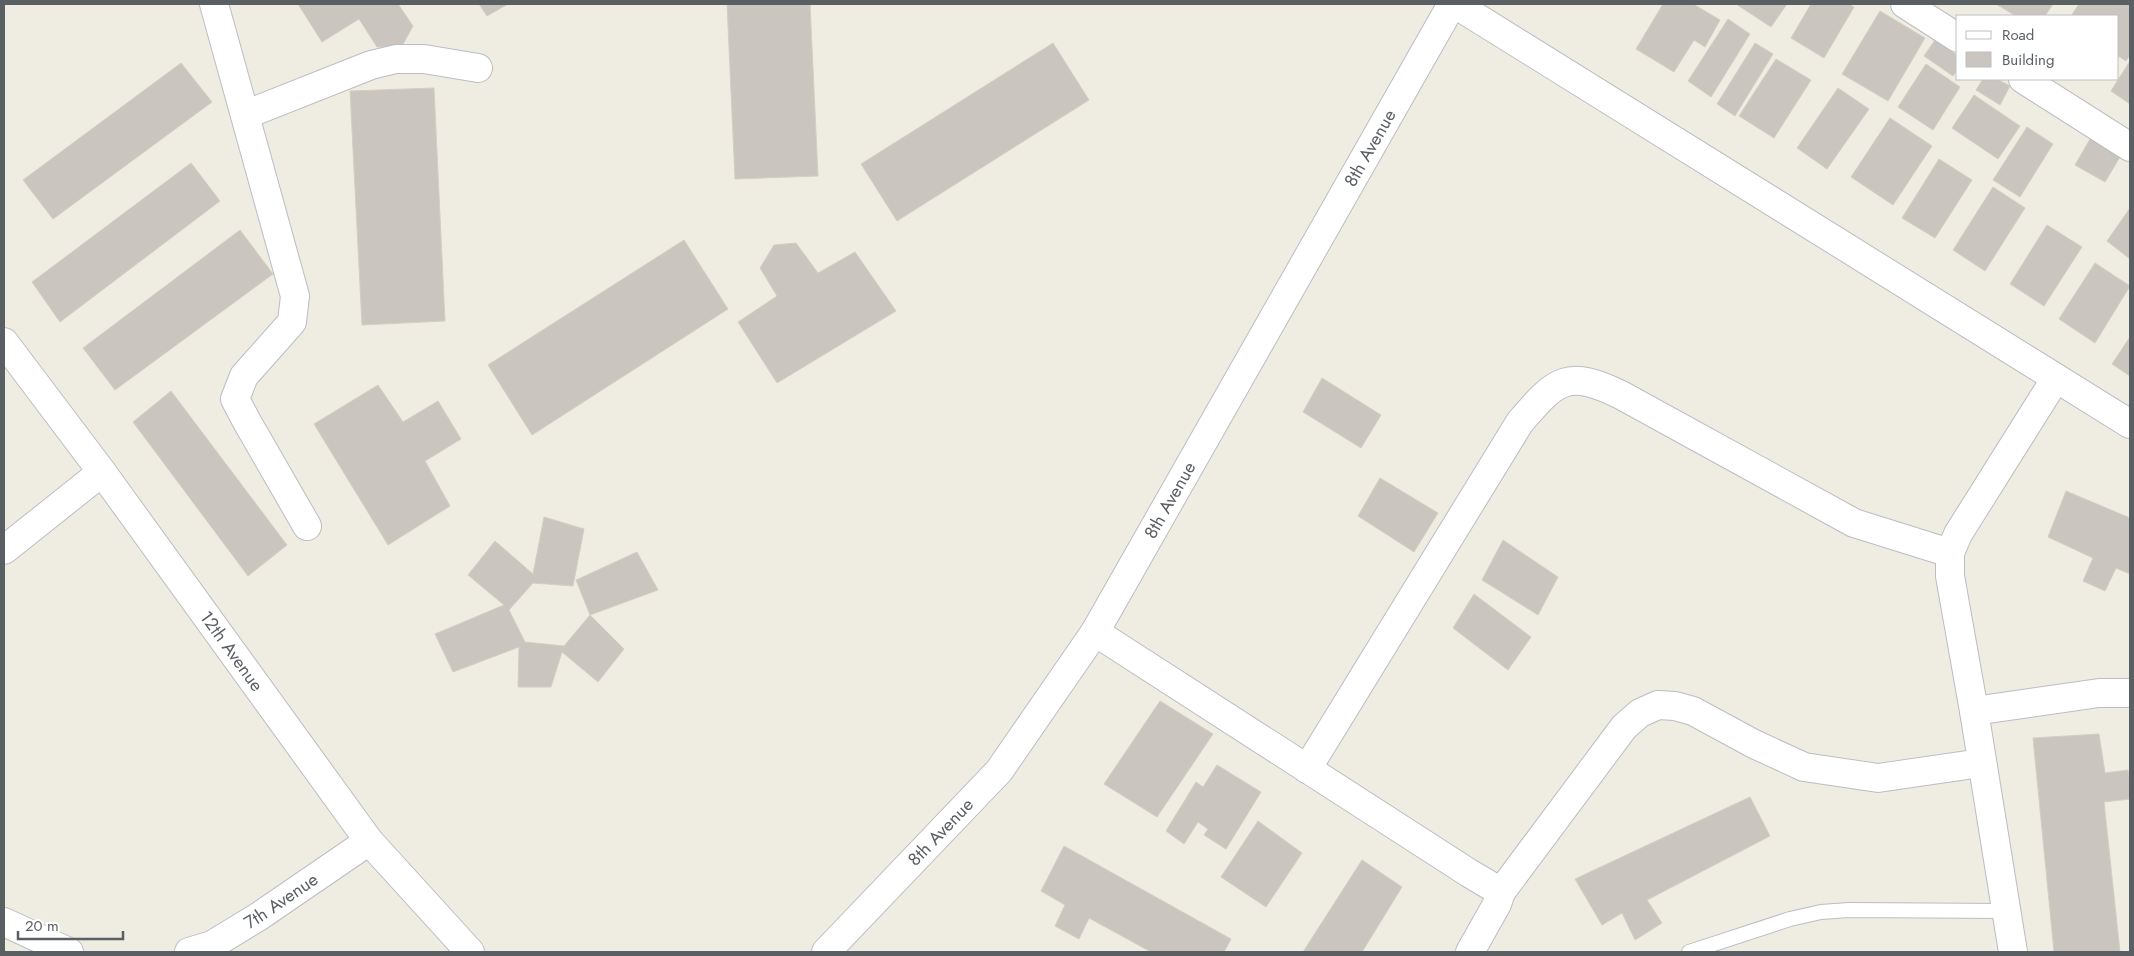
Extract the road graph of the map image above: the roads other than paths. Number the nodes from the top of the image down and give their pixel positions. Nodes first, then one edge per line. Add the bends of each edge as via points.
1 (214, 4) edge
2 (1453, 4) edge
3 (1904, 4) edge
4 (1956, 37) edge
5 (478, 68) dead end
6 (2025, 80) edge
7 (245, 115) junction
8 (2130, 147) edge
9 (4, 342) edge
10 (2056, 378) junction
11 (2130, 424) edge
12 (102, 472) junction
13 (307, 526) dead end
14 (4, 550) edge
15 (1950, 553) junction
16 (1095, 632) junction
17 (2130, 693) edge
18 (1974, 711) junction
19 (1981, 763) junction
20 (1307, 769) junction
21 (369, 841) junction
22 (1501, 892) junction
23 (2006, 911) junction
24 (4, 922) edge
25 (69, 952) edge
26 (189, 952) edge
27 (470, 952) edge
28 (826, 952) edge
29 (1470, 952) edge
30 (1689, 952) edge
31 (2013, 952) edge

1 - 7 street
2 - 10 street
2 - 16 street, 8th Avenue
3 - 4 street
5 - 7 street via 424,59 396,59 370,65
6 - 8 street
7 - 13 street via 296,296 292,322 244,376 236,398
9 - 12 street, 12th Avenue
10 - 11 street
10 - 15 street via 1958,534
12 - 14 street
12 - 21 street, 12th Avenue
15 - 18 street via 1950,576
15 - 20 street via 1854,523 1597,383 1576,380 1556,386 1520,422
16 - 20 street
16 - 28 street, 8th Avenue via 999,771
17 - 18 street via 2099,693
18 - 19 street
19 - 22 street via 1878,778 1804,767 1693,711 1658,705 1640,713 1624,727
19 - 23 street
20 - 22 street
21 - 26 street, 7th Avenue via 258,917 212,945
21 - 27 street, 12th Avenue
22 - 29 street
23 - 30 lane via 1820,912
23 - 31 street
24 - 25 street

